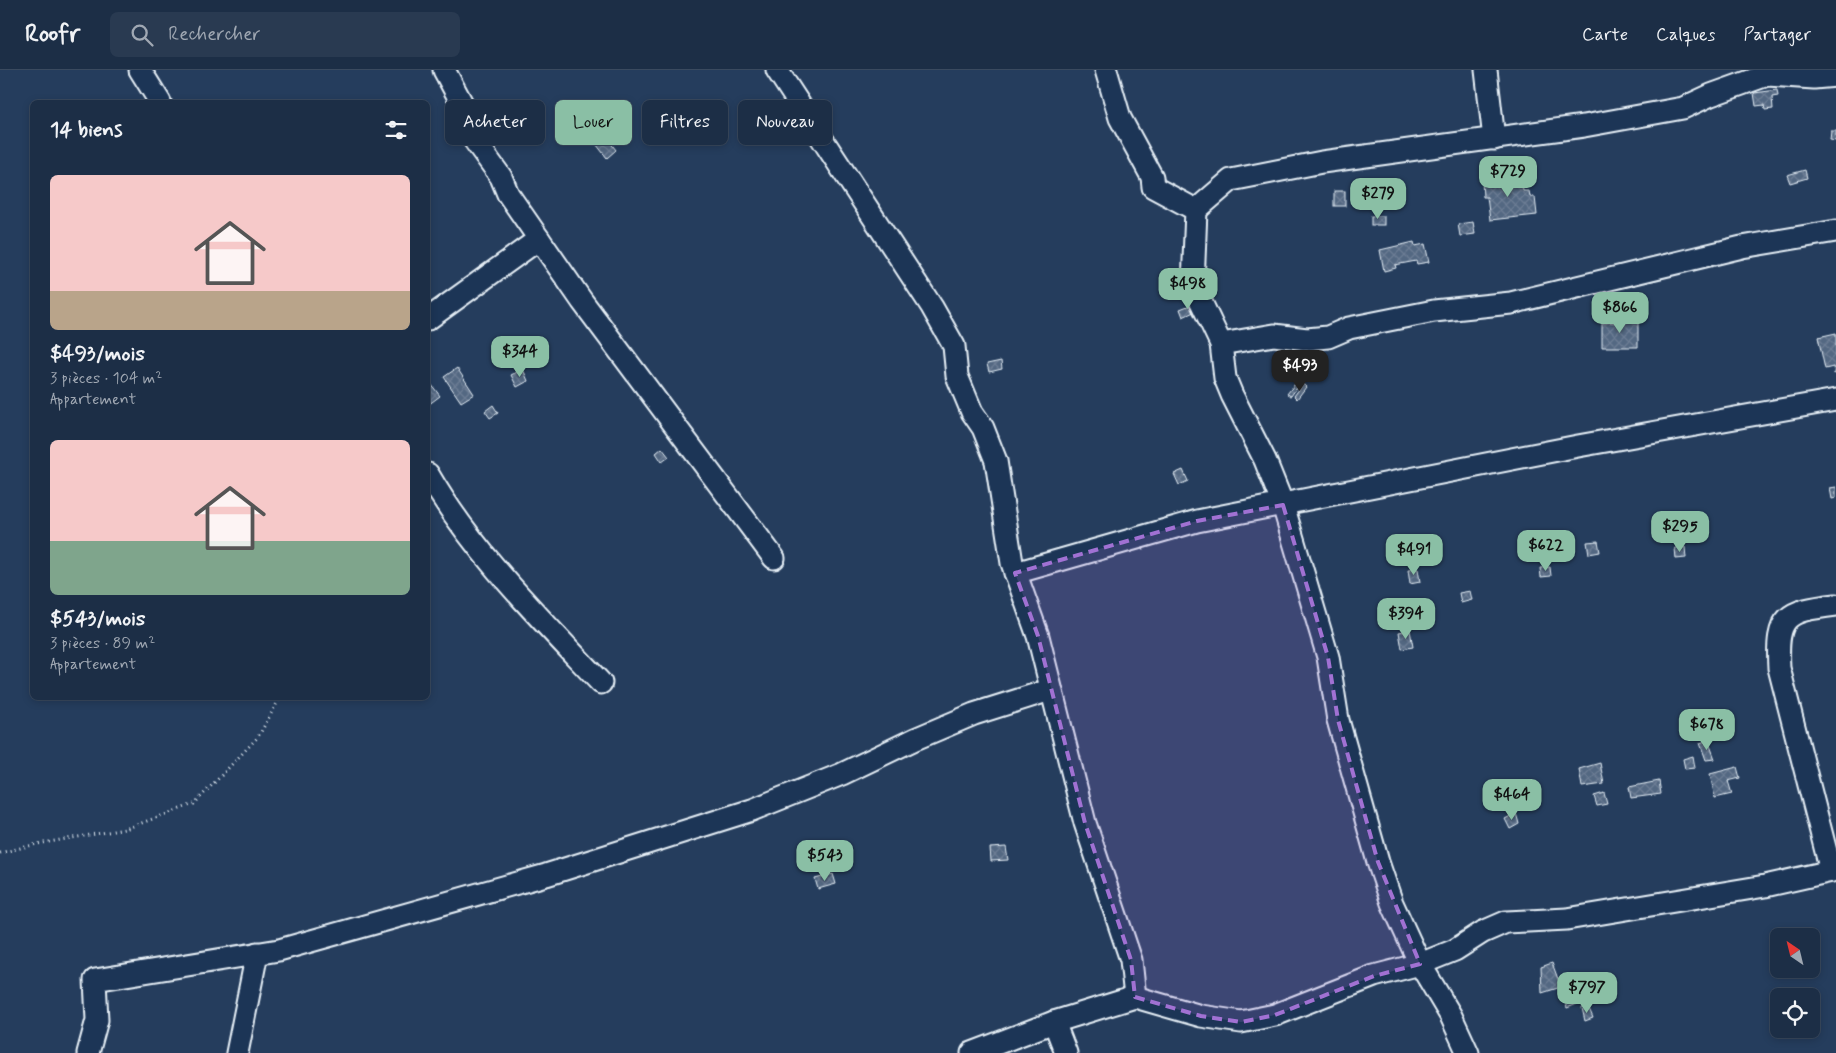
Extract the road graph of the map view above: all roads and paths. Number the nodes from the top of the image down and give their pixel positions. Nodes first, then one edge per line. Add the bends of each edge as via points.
1 (140, 70) edge
2 (444, 70) edge
3 (777, 70) edge
4 (1106, 70) edge
5 (1486, 70) edge
6 (1836, 76) edge
7 (159, 100) edge
8 (1494, 139) junction
9 (1196, 210) junction
10 (1836, 231) edge
11 (539, 239) junction
12 (430, 318) edge
13 (1221, 344) junction
14 (1836, 400) edge
15 (430, 477) edge
16 (1283, 505) junction
17 (774, 558) dead end
18 (1015, 573) junction
19 (1836, 605) edge
20 (601, 683) dead end
21 (1050, 690) junction
22 (279, 700) edge
23 (0, 853) edge
24 (1833, 870) edge
25 (256, 953) junction
26 (1420, 964) junction
27 (1135, 997) junction
28 (1054, 1022) junction
29 (88, 1053) edge
30 (237, 1053) edge
31 (972, 1053) edge
32 (1066, 1053) edge
33 (1468, 1053) edge

1 - 7 street
2 - 11 street via 466,109 472,137
3 - 18 street via 932,307 954,346 957,376 996,461 1007,541
4 - 9 street via 1120,118 1152,177 1153,187
5 - 8 street
6 - 8 street via 1768,75 1683,108
8 - 9 street via 1322,162 1231,180
9 - 13 street via 1193,285
10 - 13 street via 1742,247 1511,303 1434,311 1349,328 1328,337 1308,339 1274,335
11 - 12 street
11 - 17 street
13 - 16 street via 1225,378
14 - 16 street via 1569,448
15 - 20 street via 472,541
16 - 18 street via 1198,521
16 - 26 street via 1328,657 1338,720 1378,862 1392,903
18 - 21 street via 1038,636
19 - 24 street via 1801,609 1794,614 1782,628 1778,650 1779,668
21 - 25 street via 974,714 915,738 842,774 752,810 546,875 279,950
21 - 27 street via 1085,823 1131,960
22 - 23 path via 258,737 194,804 125,829
24 - 26 street via 1765,886 1567,919 1506,922 1483,932 1456,950
25 - 29 street via 95,980 97,1020
25 - 30 street
26 - 27 street via 1374,976 1275,1015 1241,1022 1201,1016
26 - 33 street via 1451,1016
27 - 28 street
28 - 31 street
28 - 32 street

